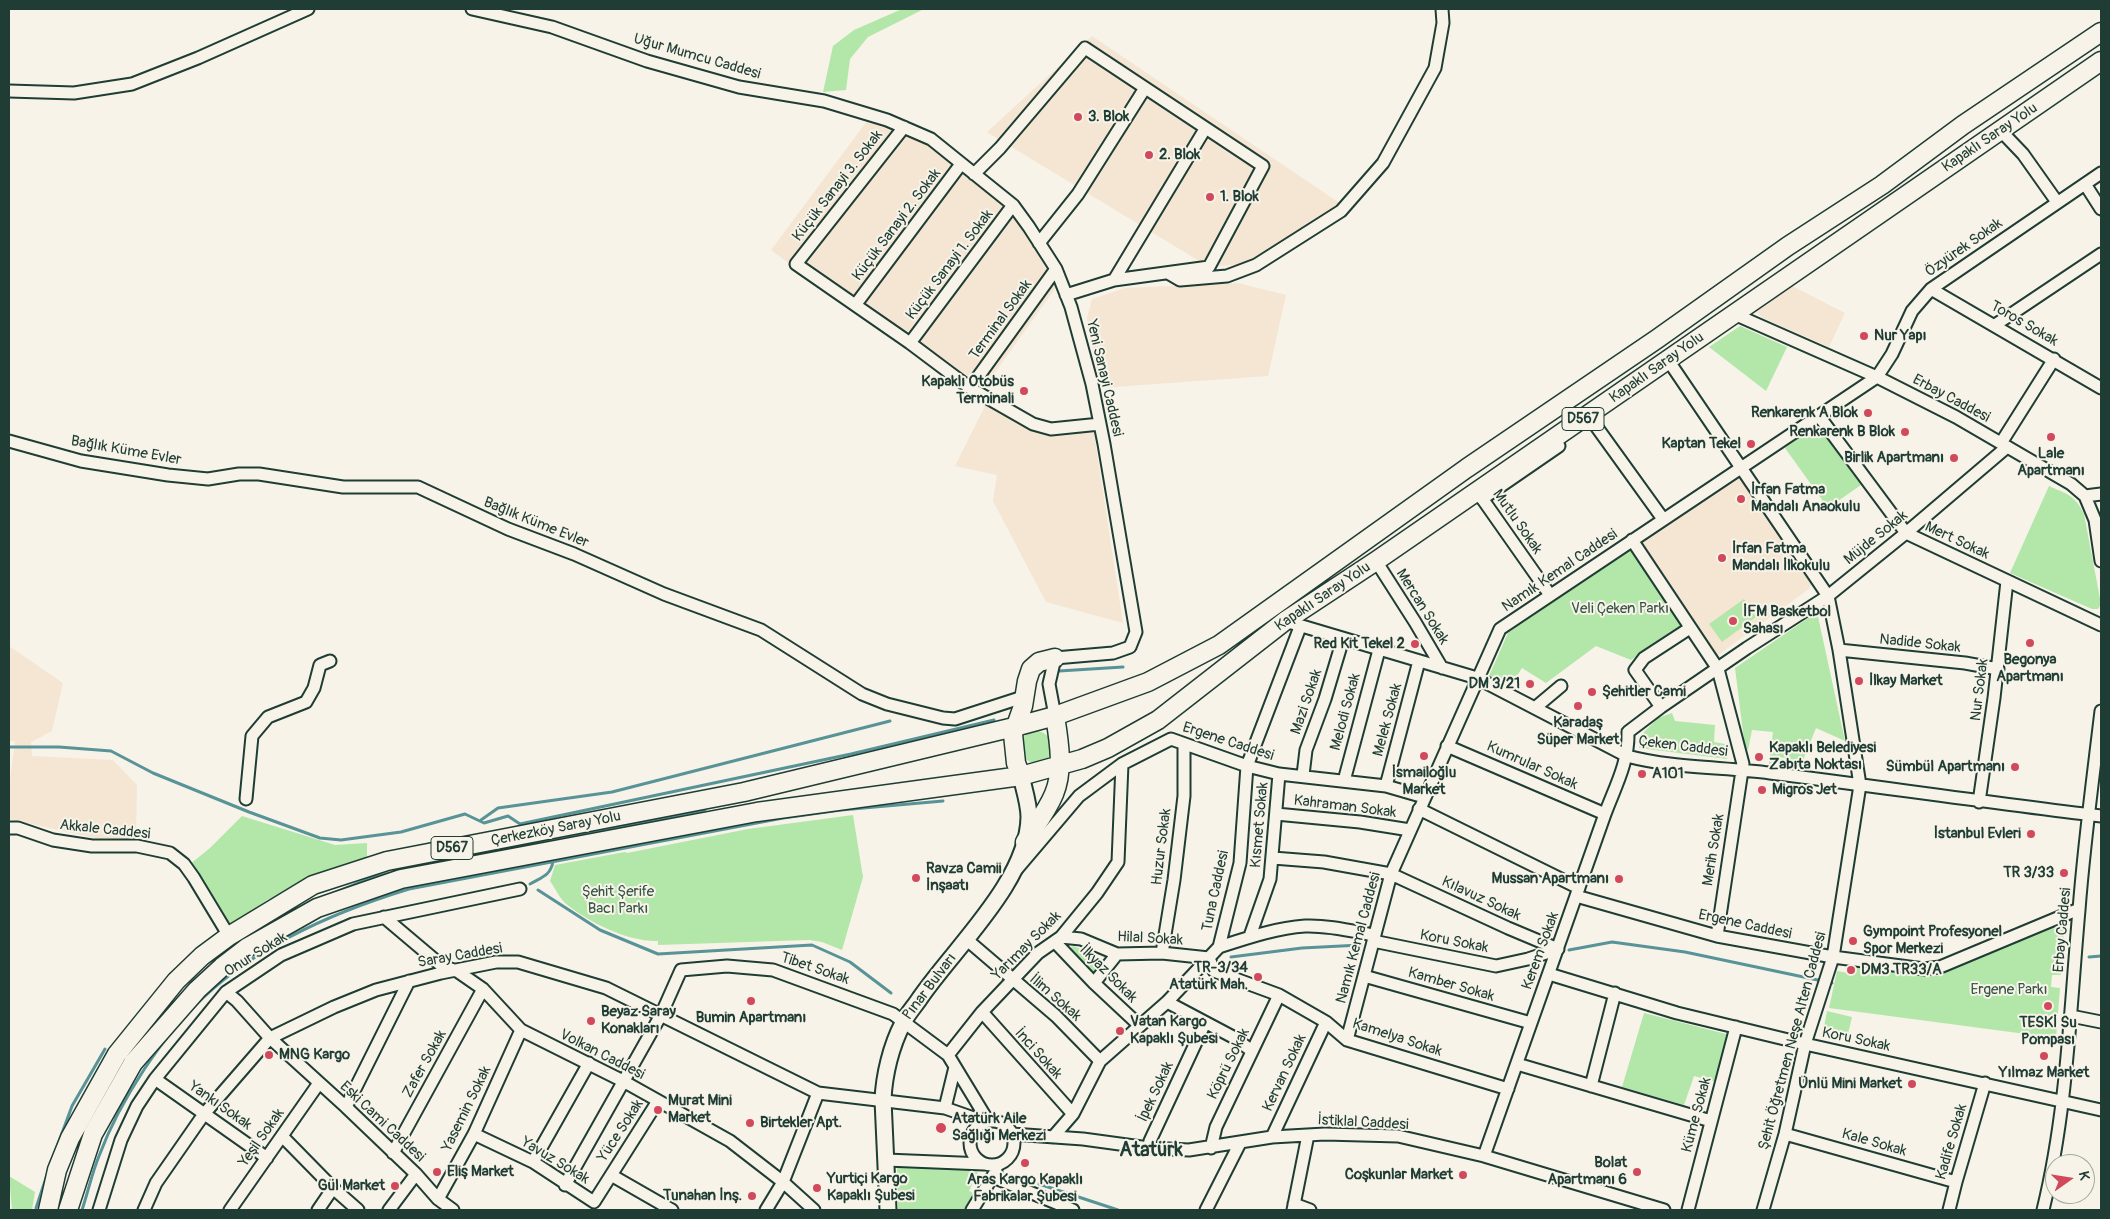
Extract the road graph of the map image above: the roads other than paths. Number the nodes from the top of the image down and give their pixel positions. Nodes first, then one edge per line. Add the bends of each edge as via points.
1 (308, 9) edge
2 (472, 9) edge
3 (1442, 9) edge
4 (2101, 32) edge
5 (2101, 61) edge
6 (1145, 88) junction
7 (9, 91) edge
8 (887, 120) joint
9 (904, 127) junction
10 (1205, 129) junction
11 (2001, 130) junction
12 (961, 164) junction
13 (2101, 173) edge
14 (974, 174) junction
15 (2085, 184) junction
16 (2057, 202) junction
17 (1013, 205) junction
18 (2101, 209) edge
19 (1039, 243) junction
20 (2101, 254) edge
21 (1056, 269) junction
22 (1168, 273) junction
23 (1114, 280) junction
24 (1931, 288) junction
25 (1066, 295) junction
26 (856, 304) junction
27 (1737, 316) junction
28 (1995, 325) junction
29 (910, 343) junction
30 (2054, 359) junction
31 (1670, 363) junction
32 (1877, 377) junction
33 (970, 388) junction
34 (2101, 388) edge
35 (1819, 416) junction
36 (1590, 418) junction
37 (1100, 424) junction
38 (9, 441) edge
39 (2004, 445) junction
40 (1742, 468) junction
41 (2101, 494) edge
42 (1480, 496) junction
43 (2085, 496) junction
44 (1662, 519) junction
45 (1906, 533) junction
46 (1632, 540) junction
47 (2101, 561) edge
48 (1376, 562) junction
49 (2007, 580) junction
50 (1550, 595) junction
51 (1828, 596) junction
52 (1292, 624) junction
53 (2101, 625) edge
54 (1690, 628) junction
55 (1342, 639) junction
56 (1379, 650) junction
57 (1839, 650) junction
58 (1055, 658) junction
59 (330, 661) dead end
60 (1419, 662) junction
61 (1442, 668) junction
62 (1718, 669) junction
63 (1998, 669) junction
64 (1477, 678) junction
65 (1561, 686) dead end
66 (1023, 697) junction
67 (1536, 707) junction
68 (1661, 707) junction
69 (2101, 711) edge
70 (1055, 716) junction
71 (1018, 726) junction
72 (1184, 744) junction
73 (1447, 746) junction
74 (1627, 756) junction
75 (1122, 764) junction
76 (1059, 766) junction
77 (1246, 766) junction
78 (1742, 769) junction
79 (1279, 774) junction
80 (1303, 775) junction
81 (1021, 776) junction
82 (1344, 782) junction
83 (1860, 785) junction
84 (1386, 786) junction
85 (1424, 797) junction
86 (246, 799) dead end
87 (1979, 802) junction
88 (1419, 809) junction
89 (1276, 814) junction
90 (1605, 814) junction
91 (2088, 814) junction
92 (2101, 816) edge
93 (9, 828) edge
94 (1410, 830) junction
95 (1026, 842) junction
96 (1273, 858) junction
97 (1013, 874) junction
98 (1392, 874) junction
99 (520, 889) dead end
100 (1578, 892) junction
101 (2079, 909) junction
102 (384, 917) junction
103 (229, 936) junction
104 (1250, 936) junction
105 (1716, 936) junction
106 (1373, 938) junction
107 (966, 939) junction
108 (1058, 940) junction
109 (1219, 947) junction
110 (1558, 949) junction
111 (1162, 953) junction
112 (1117, 954) junction
113 (1834, 957) junction
114 (1209, 958) junction
115 (457, 971) junction
116 (1549, 974) junction
117 (1364, 976) junction
118 (408, 981) junction
119 (1013, 981) junction
120 (1094, 983) junction
121 (483, 989) junction
122 (226, 992) junction
123 (1615, 993) junction
124 (1279, 996) junction
125 (1167, 1002) junction
126 (982, 1012) junction
127 (661, 1015) junction
128 (2071, 1016) junction
129 (903, 1022) junction
130 (1326, 1022) junction
131 (2101, 1022) edge
132 (1205, 1023) junction
133 (1531, 1023) junction
134 (1140, 1026) junction
135 (1736, 1028) junction
136 (521, 1030) junction
137 (270, 1038) junction
138 (1347, 1040) junction
139 (1806, 1044) junction
140 (1252, 1050) junction
141 (948, 1055) junction
142 (1100, 1061) junction
143 (589, 1063) junction
144 (1517, 1064) junction
145 (955, 1067) junction
146 (155, 1079) junction
147 (623, 1081) junction
148 (319, 1083) junction
149 (1985, 1083) junction
150 (1591, 1086) junction
151 (1508, 1089) junction
152 (818, 1093) junction
153 (658, 1100) junction
154 (883, 1100) junction
155 (2064, 1101) junction
156 (346, 1107) junction
157 (945, 1108) junction
158 (2101, 1110) edge
159 (204, 1114) junction
160 (1073, 1114) junction
161 (986, 1121) junction
162 (1711, 1121) junction
163 (474, 1134) junction
164 (1012, 1134) junction
165 (1785, 1134) junction
166 (1308, 1135) junction
167 (282, 1136) junction
168 (1053, 1137) junction
169 (1272, 1137) junction
170 (1240, 1143) junction
171 (1149, 1148) junction
172 (1211, 1148) junction
173 (393, 1152) junction
174 (1484, 1156) junction
175 (266, 1158) junction
176 (886, 1160) junction
177 (533, 1162) junction
178 (1003, 1162) junction
179 (984, 1164) junction
180 (416, 1174) junction
181 (610, 1175) junction
182 (993, 1177) junction
183 (783, 1182) junction
184 (1956, 1182) junction
185 (565, 1185) junction
186 (333, 1188) junction
187 (438, 1199) junction
188 (594, 1202) joint
189 (1627, 1205) edge
190 (1293, 1207) edge
191 (48, 1210) edge
192 (68, 1210) edge
193 (101, 1210) edge
194 (144, 1210) edge
195 (230, 1210) edge
196 (318, 1210) edge
197 (358, 1210) edge
198 (389, 1210) edge
199 (453, 1210) edge
200 (672, 1210) edge
201 (766, 1210) edge
202 (814, 1210) edge
203 (888, 1210) edge
204 (972, 1210) edge
205 (1073, 1210) edge
206 (1206, 1210) edge
207 (1310, 1210) edge
208 (1664, 1210) edge
209 (1688, 1210) edge
210 (1763, 1210) edge
211 (1949, 1210) edge
212 (2043, 1210) edge

1 - 7 street via 132,84 74,93
2 - 8 street, Uğur Mumcu Caddesi via 552,27 646,61 739,86 824,101
3 - 22 street via 1444,23 1435,68 1383,163 1341,211 1256,265 1227,276 1180,280
4 - 70 highway, Kapaklı Saray Yolu / D567 via 1467,468 1220,645 1148,682
5 - 11 highway, Kapaklı Saray Yolu / D567
6 - 10 street
6 - 14 street via 1085,48
6 - 19 street via 1078,194
8 - 9 street, Yeni Sanayi Caddesi
9 - 12 street, Yeni Sanayi Caddesi via 931,140
9 - 26 street, Küçük Sanayi 3. Sokak via 796,264
10 - 22 street via 1263,166 1209,267
10 - 23 street
11 - 16 street via 2023,154
11 - 27 highway, Kapaklı Saray Yolu / D567
12 - 14 street, Yeni Sanayi Caddesi
12 - 26 street, Küçük Sanayi 2. Sokak
13 - 15 street, Özyürek Sokak
14 - 17 street, Yeni Sanayi Caddesi
15 - 16 street, Özyürek Sokak
15 - 18 street
16 - 24 street, Özyürek Sokak
17 - 19 street, Yeni Sanayi Caddesi
17 - 29 street, Küçük Sanayi 1. Sokak
19 - 21 street, Yeni Sanayi Caddesi
20 - 28 street
21 - 25 street, Yeni Sanayi Caddesi
21 - 33 street, Terminal Sokak
22 - 23 street
23 - 25 street
24 - 28 street, Toros Sokak
24 - 32 street, Özyürek Sokak via 1912,311
25 - 37 street, Yeni Sanayi Caddesi
26 - 29 street
27 - 31 highway, Kapaklı Saray Yolu / D567
27 - 32 street, Erbay Caddesi
28 - 30 street, Toros Sokak
29 - 33 street
30 - 34 street, Toros Sokak
30 - 39 street, Müjde Sokak
31 - 36 highway, Kapaklı Saray Yolu / D567
31 - 40 street, Şehit Öğretmen Neşe Alten Caddesi
32 - 35 street, Namık Kemal Caddesi
32 - 39 street, Erbay Caddesi
33 - 37 street via 1033,424 1051,428
35 - 40 street, Namık Kemal Caddesi
35 - 45 street, Mert Sokak
36 - 42 highway, Kapaklı Saray Yolu / D567
36 - 44 street
37 - 58 street, Yeni Sanayi Caddesi via 1136,632 1130,647 1120,652
38 - 66 street, Bağlık Küme Evler via 81,461 208,479 258,474 343,487 418,487 508,529 664,594 761,630 862,694 887,704 955,719
39 - 43 street, Erbay Caddesi via 2071,484
39 - 45 street, Müjde Sokak
40 - 44 street, Namık Kemal Caddesi
40 - 51 street, Şehit Öğretmen Neşe Alten Caddesi
41 - 43 street
42 - 48 highway, Kapaklı Saray Yolu / D567
42 - 50 street, Mutlu Sokak
43 - 47 street, Erbay Caddesi via 2095,520
44 - 46 street, Namık Kemal Caddesi
45 - 49 street, Mert Sokak
45 - 51 street, Müjde Sokak
46 - 50 street, Namık Kemal Caddesi
46 - 54 street, Merih Sokak
48 - 52 highway, Kapaklı Saray Yolu / D567
48 - 61 street, Mercan Sokak
49 - 53 street, Mert Sokak
49 - 63 street, Nur Sokak
50 - 64 street, Namık Kemal Caddesi via 1500,629
51 - 57 street, Şehit Öğretmen Neşe Alten Caddesi
51 - 62 street, Müjde Sokak
52 - 55 street, Çeken Caddesi
52 - 76 highway, Kapaklı Saray Yolu / D567 via 1158,720 1108,748
52 - 77 street, Tuna Caddesi
54 - 62 street, Merih Sokak
54 - 68 street via 1644,658 1635,670
55 - 56 street, Çeken Caddesi
55 - 80 street, Mazi Sokak via 1306,750
56 - 60 street, Çeken Caddesi
56 - 82 street, Melodi Sokak
57 - 63 street, Nadide Sokak
57 - 83 street, Şehit Öğretmen Neşe Alten Caddesi
58 - 66 highway via 1039,662 1031,669
58 - 70 street via 1049,684
59 - 86 street via 320,665 314,688 306,702 268,717 252,736
60 - 61 street, Çeken Caddesi
60 - 84 street, Melek Sokak
61 - 64 street, Çeken Caddesi
62 - 68 street, Müjde Sokak
62 - 78 street, Merih Sokak
63 - 87 street, Nur Sokak
64 - 67 street, Çeken Caddesi
64 - 73 street, Namık Kemal Caddesi
65 - 67 street
66 - 71 highway
67 - 74 street, Çeken Caddesi
68 - 74 street, Müjde Sokak via 1628,732
69 - 91 street, Erbay Caddesi
70 - 71 highway, D567
70 - 76 highway
71 - 81 highway via 1013,734 1013,748
71 - 103 highway, Çerkezköy Saray Yolu / D567 via 744,792 387,861 313,885
72 - 75 street, Ergene Caddesi via 1170,739
72 - 77 street, Ergene Caddesi
72 - 111 street, Huzur Sokak via 1184,796
73 - 85 street, Namık Kemal Caddesi
73 - 90 street, Kumrular Sokak
74 - 78 street, Çeken Caddesi via 1644,761
74 - 90 street, Kerem Sokak
75 - 97 street, Ergene Caddesi via 1080,796
75 - 108 street, Yarımay Sokak via 1118,862
76 - 81 highway, D567
76 - 95 highway via 1054,794
77 - 79 street, Ergene Caddesi
77 - 109 street, Tuna Caddesi via 1240,863
78 - 83 street, Çeken Caddesi
78 - 105 street, Merih Sokak
79 - 80 street, Ergene Caddesi
79 - 89 street, Kısmet Sokak
80 - 82 street, Ergene Caddesi
81 - 95 main road, Pınar Bulvarı via 1029,817
81 - 192 highway, Çerkezköy Saray Yolu / D567 via 757,812 401,879 317,908 248,947 222,968 197,990 133,1063 93,1134
82 - 84 street, Ergene Caddesi
83 - 87 street, Çeken Caddesi
83 - 113 street, Şehit Öğretmen Neşe Alten Caddesi
84 - 85 street, Ergene Caddesi
85 - 88 street, Namık Kemal Caddesi
87 - 91 street, Çeken Caddesi
88 - 94 street, Namık Kemal Caddesi
88 - 100 street, Ergene Caddesi
89 - 94 street, Kahraman Sokak
89 - 96 street, Kısmet Sokak
90 - 100 street, Kerem Sokak
91 - 92 street, Çeken Caddesi
91 - 101 street, Erbay Caddesi
93 - 103 street, Akkale Caddesi via 53,840 92,846 137,846 170,853 194,878
94 - 98 street, Namık Kemal Caddesi
95 - 97 main road, Pınar Bulvarı
96 - 98 street, Kılavuz Sokak via 1324,862
96 - 104 street, Kısmet Sokak via 1270,879
97 - 107 main road, Pınar Bulvarı
98 - 106 street, Namık Kemal Caddesi
98 - 110 street, Kılavuz Sokak
99 - 102 street, Onur Sokak
100 - 105 street, Ergene Caddesi
100 - 110 street, Kerem Sokak
101 - 113 street, Ergene Caddesi via 1932,968
101 - 128 street, Erbay Caddesi
102 - 115 street, Volkan Caddesi via 442,966
102 - 122 street, Onur Sokak via 353,924 281,955
103 - 191 highway, Çerkezköy Saray Yolu / D567 via 176,981 116,1054 70,1138 57,1170
104 - 106 street, Koru Sokak via 1305,926
104 - 109 street, Koru Sokak
105 - 113 street, Ergene Caddesi
106 - 110 street, Koru Sokak via 1496,966
106 - 117 street, Namık Kemal Caddesi
107 - 119 street, İlim Sokak
107 - 129 main road, Pınar Bulvarı
108 - 112 street, Hilal Sokak via 1080,939
108 - 119 street, Yarımay Sokak via 1038,953
108 - 120 street, İlkyaz Sokak
109 - 114 street, Tuna Caddesi
110 - 116 street, Kerem Sokak
111 - 112 street, Hilal Sokak
111 - 114 street, Hilal Sokak
112 - 120 street
113 - 139 street, Şehit Öğretmen Neşe Alten Caddesi
114 - 124 street, Kamelya Sokak via 1214,970
114 - 125 street, Tuna Caddesi
115 - 118 street, Saray Caddesi
115 - 121 street, Volkan Caddesi
115 - 127 street, Saray Caddesi via 496,962 518,962 606,988
116 - 123 street, Koru Sokak
116 - 133 street, Kerem Sokak
117 - 133 street, Kamber Sokak
117 - 138 street, Namık Kemal Caddesi
118 - 137 street, Saray Caddesi via 334,1007
118 - 156 street
119 - 126 street, Yarımay Sokak
119 - 142 street, İlim Sokak via 1056,1016
120 - 134 street, İlkyaz Sokak
121 - 136 street, Volkan Caddesi
121 - 173 street, Zafer Sokak
122 - 137 street, Eski Cami Caddesi
122 - 146 street, Onur Sokak
123 - 135 street, Koru Sokak
123 - 150 street
124 - 130 street, Kamelya Sokak
124 - 140 street, Köprü Sokak
125 - 132 street
125 - 134 street, Tuna Caddesi
126 - 141 street, Yarımay Sokak
126 - 160 street, İnci Sokak
127 - 129 street, Tibet Sokak via 681,970 727,966 773,970 868,1004 893,1014
127 - 147 street
127 - 152 street, Saray Caddesi
128 - 131 street
128 - 155 street, Erbay Caddesi
129 - 141 street, Tibet Sokak
129 - 154 main road, Pınar Bulvarı via 894,1046
130 - 138 street, Kamelya Sokak
130 - 169 street, Kervan Sokak
132 - 140 street
132 - 171 street, İpek Sokak
133 - 144 street, Kerem Sokak
134 - 142 street, Tuna Caddesi
135 - 139 street, Koru Sokak
135 - 162 street, Küme Sokak
136 - 143 street, Volkan Caddesi
136 - 163 street, Yasemin Sokak
137 - 148 street, Eski Cami Caddesi
137 - 159 street, Saray Caddesi
138 - 151 street, Kamelya Sokak
139 - 149 street, Koru Sokak
139 - 165 street, Şehit Öğretmen Neşe Alten Caddesi
140 - 172 street, Köprü Sokak via 1216,1127
141 - 145 street
142 - 160 street, Tuna Caddesi
143 - 147 street, Volkan Caddesi
143 - 177 street
144 - 150 street
144 - 151 street, Kerem Sokak
145 - 157 street
145 - 161 street
146 - 159 street, Yankı Sokak
146 - 193 street, Onur Sokak via 137,1106 121,1140
147 - 153 street, Volkan Caddesi
147 - 185 street
148 - 156 street, Eski Cami Caddesi
148 - 167 street, Yeşil Sokak
149 - 155 street, Koru Sokak
149 - 184 street, Kadife Sokak
150 - 162 street
151 - 174 street, Kerem Sokak
152 - 154 street, Saray Caddesi
152 - 183 street
153 - 181 street, Yüce Sokak
153 - 183 street, Volkan Caddesi via 730,1141
154 - 157 street
154 - 176 main road, Pınar Bulvarı
155 - 158 street, Koru Sokak
155 - 212 street, Erbay Caddesi
156 - 173 street, Eski Cami Caddesi
157 - 161 street
159 - 175 street, Yankı Sokak
159 - 194 street, Saray Caddesi via 156,1183
160 - 168 street, Tuna Caddesi
161 - 164 street via 1002,1123
161 - 179 street via 975,1128 970,1141 973,1155
162 - 209 street, Küme Sokak
163 - 177 street, Yavuz Sokak
163 - 187 street, Yasemin Sokak
164 - 168 street, İstiklal Caddesi
164 - 178 street via 1012,1152
165 - 184 street, Kale Sokak
165 - 210 street, Şehit Öğretmen Neşe Alten Caddesi
166 - 169 street, İstiklal Caddesi
166 - 174 street, İstiklal Caddesi via 1398,1136
166 - 190 street
167 - 175 street, Yeşil Sokak
167 - 186 street
168 - 171 street, İstiklal Caddesi
169 - 170 street, İstiklal Caddesi
170 - 172 street, İstiklal Caddesi
170 - 206 street
171 - 172 street, İstiklal Caddesi
173 - 180 street, Eski Cami Caddesi
174 - 189 street, İstiklal Caddesi
175 - 195 street, Yeşil Sokak
176 - 179 street
176 - 203 main road, Pınar Bulvarı
177 - 185 street, Yavuz Sokak
178 - 179 street
178 - 182 street
180 - 187 street, Eski Cami Caddesi
180 - 198 street
181 - 188 street, Yüce Sokak
181 - 200 street
182 - 204 street
182 - 205 street
183 - 201 street
183 - 202 street, Volkan Caddesi
184 - 211 street, Kadife Sokak
185 - 188 street, Yavuz Sokak
186 - 196 street
186 - 197 street
187 - 199 street, Eski Cami Caddesi
189 - 208 street, İstiklal Caddesi
190 - 207 street

